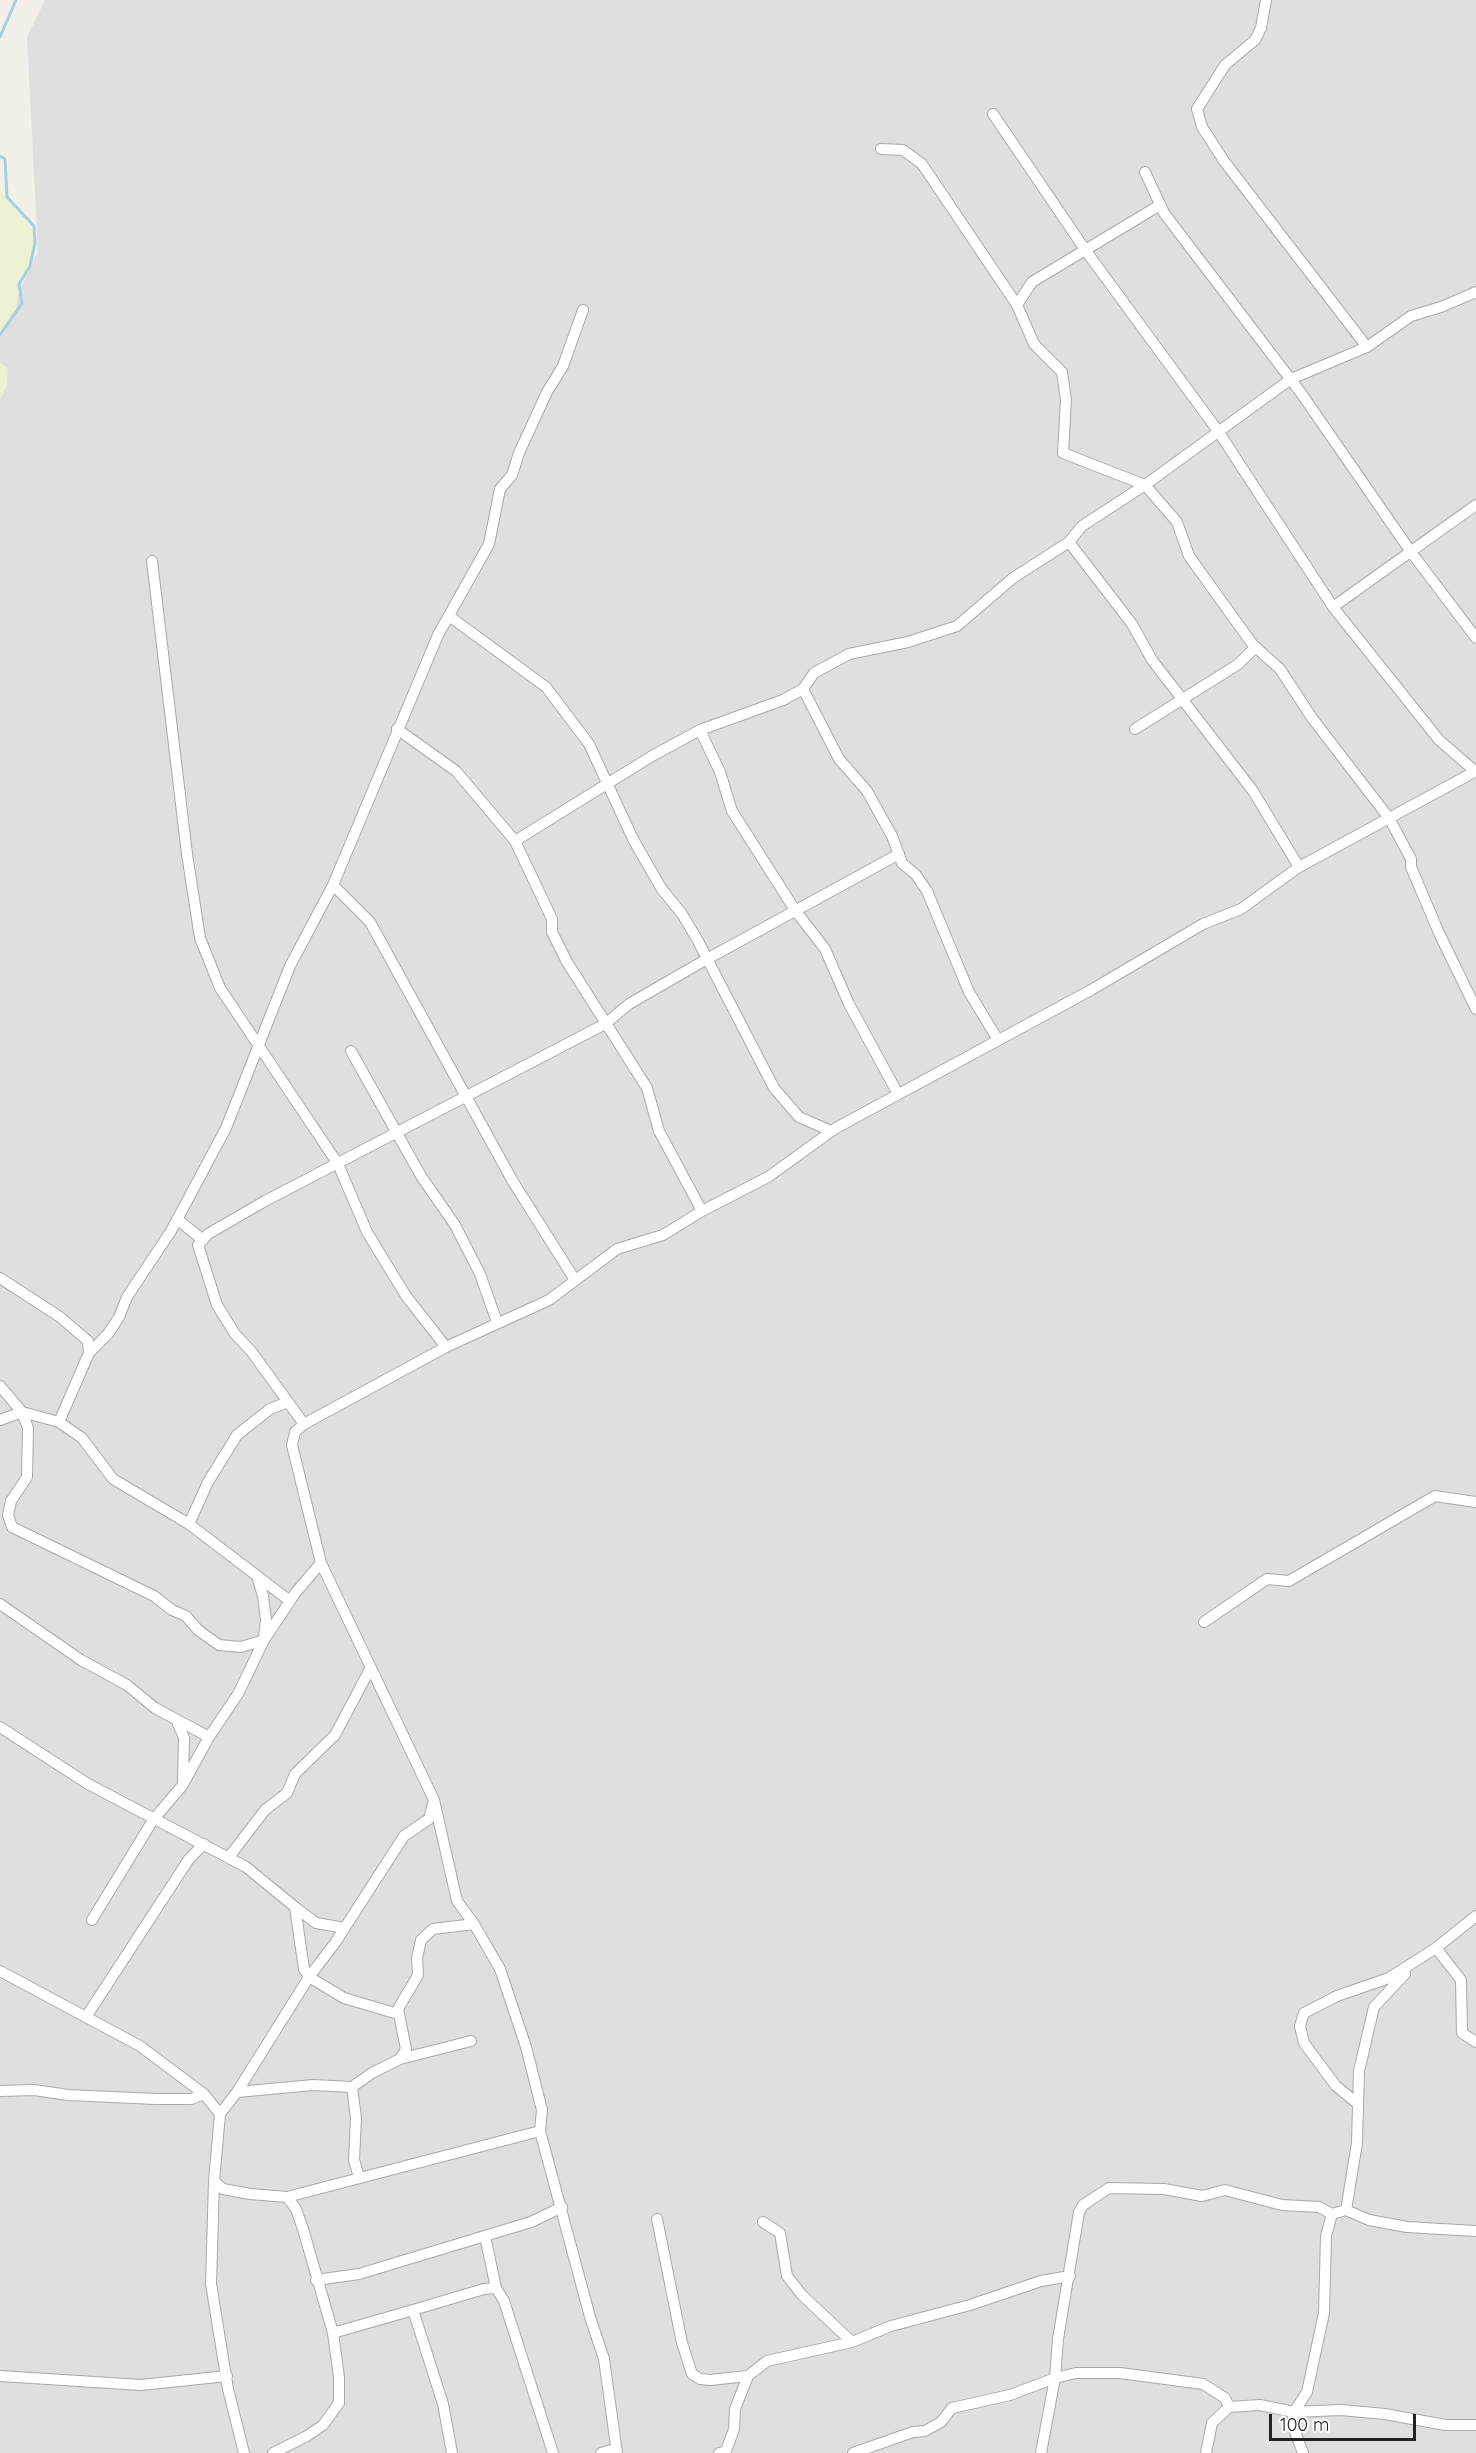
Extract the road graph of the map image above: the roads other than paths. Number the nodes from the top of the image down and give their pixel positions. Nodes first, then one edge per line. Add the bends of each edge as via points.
1 (1266, 0) edge
2 (993, 114) dead end
3 (881, 148) dead end
4 (1145, 172) dead end
5 (1160, 205) junction
6 (1086, 251) junction
7 (1476, 292) edge
8 (1017, 305) junction
9 (583, 310) dead end
10 (1367, 346) junction
11 (1291, 380) junction
12 (1218, 431) junction
13 (1145, 485) junction
14 (1476, 505) edge
15 (1069, 543) junction
16 (1411, 552) junction
17 (152, 561) dead end
18 (1333, 607) junction
19 (448, 616) junction
20 (1476, 638) edge
21 (1256, 647) junction
22 (803, 689) junction
23 (1182, 701) junction
24 (397, 729) junction
25 (1134, 729) dead end
26 (700, 730) junction
27 (1476, 771) edge
28 (606, 785) junction
29 (1389, 818) junction
30 (515, 841) junction
31 (899, 854) junction
32 (1299, 867) junction
33 (333, 885) junction
34 (795, 910) junction
35 (707, 959) junction
36 (1476, 1009) edge
37 (605, 1024) junction
38 (998, 1040) junction
39 (259, 1043) junction
40 (351, 1051) dead end
41 (898, 1094) junction
42 (466, 1096) junction
43 (831, 1131) junction
44 (398, 1132) junction
45 (338, 1164) junction
46 (702, 1210) junction
47 (177, 1220) junction
48 (203, 1240) junction
49 (0, 1278) edge
50 (575, 1280) junction
51 (497, 1322) junction
52 (446, 1347) junction
53 (89, 1353) junction
54 (0, 1386) edge
55 (288, 1402) junction
56 (22, 1412) junction
57 (0, 1420) edge
58 (59, 1422) junction
59 (304, 1424) junction
60 (1476, 1502) edge
61 (189, 1524) junction
62 (321, 1563) junction
63 (258, 1579) junction
64 (290, 1601) junction
65 (0, 1604) edge
66 (1204, 1622) dead end
67 (264, 1641) junction
68 (370, 1669) junction
69 (176, 1719) junction
70 (0, 1727) edge
71 (210, 1737) junction
72 (182, 1786) junction
73 (434, 1800) junction
74 (153, 1820) junction
75 (204, 1844) junction
76 (230, 1857) junction
77 (295, 1907) junction
78 (1476, 1916) edge
79 (92, 1920) dead end
80 (474, 1924) junction
81 (345, 1928) junction
82 (1436, 1948) junction
83 (1422, 1958) junction
84 (0, 1971) edge
85 (309, 1977) junction
86 (398, 2014) junction
87 (86, 2018) junction
88 (471, 2041) dead end
89 (1476, 2042) edge
90 (400, 2059) junction
91 (352, 2087) junction
92 (0, 2091) edge
93 (237, 2092) junction
94 (204, 2094) junction
95 (1358, 2104) junction
96 (220, 2114) junction
97 (540, 2131) junction
98 (359, 2177) junction
99 (214, 2181) junction
100 (287, 2197) junction
101 (562, 2207) junction
102 (1346, 2210) junction
103 (1332, 2214) junction
104 (657, 2219) dead end
105 (763, 2222) dead end
106 (1476, 2231) edge
107 (485, 2236) junction
108 (1070, 2276) junction
109 (316, 2280) junction
110 (496, 2288) junction
111 (413, 2310) junction
112 (333, 2333) junction
113 (852, 2342) junction
114 (0, 2376) edge
115 (227, 2376) junction
116 (748, 2376) junction
117 (1055, 2378) junction
118 (1228, 2406) junction
119 (1294, 2412) junction
120 (1476, 2425) edge
121 (616, 2451) edge
122 (724, 2452) edge
123 (244, 2453) edge
124 (273, 2453) edge
125 (452, 2453) edge
126 (553, 2453) edge
127 (601, 2453) edge
128 (853, 2453) edge
129 (1041, 2453) edge
130 (1206, 2453) edge
131 (1302, 2453) edge

1 - 10 street via 1255,40 1225,65 1197,109 1202,127
2 - 6 street
3 - 8 street via 903,150 922,164
4 - 5 street
5 - 6 street
5 - 11 street
6 - 8 street via 1032,282
6 - 12 street
7 - 10 street via 1411,316
8 - 13 street via 1034,344 1062,372 1066,400 1063,453
9 - 19 street via 563,366 547,392 512,475 500,489 489,544
10 - 11 street
11 - 12 street
11 - 16 street
12 - 13 street
12 - 18 street
13 - 15 street via 1082,526
13 - 21 street via 1177,522 1189,556
14 - 16 street
15 - 22 street via 1013,578 957,626 908,642 849,654 814,673
15 - 23 street via 1132,624
16 - 18 street
16 - 20 street
17 - 39 street via 200,938 220,988
18 - 27 street via 1439,740
19 - 24 street
19 - 28 street via 546,687 589,744
21 - 23 street via 1237,665
21 - 29 street via 1280,669 1312,718
22 - 26 street
22 - 31 street via 838,759 867,791
23 - 25 street
23 - 32 street via 1253,791
24 - 30 street via 456,771
24 - 33 street
26 - 28 street
26 - 34 street via 720,772 732,811
27 - 29 street
28 - 30 street
28 - 35 street via 661,888 682,914
29 - 32 street
29 - 36 street
30 - 37 street via 552,920 552,932
31 - 34 street
31 - 38 street via 902,863 927,891 969,992
32 - 38 street via 1241,909 1203,924
33 - 39 street via 290,966
33 - 42 street via 369,922
34 - 35 street
34 - 41 street via 825,949 849,1004
35 - 37 street via 629,1004
35 - 43 street via 774,1088 799,1117
37 - 42 street
37 - 46 street via 647,1088 660,1131
38 - 41 street
39 - 45 street
39 - 47 street via 226,1128
40 - 44 street
41 - 43 street
42 - 44 street
42 - 50 street via 512,1180
43 - 46 street via 768,1177
44 - 45 street
44 - 51 street via 421,1176 455,1225 480,1274
45 - 48 street via 265,1201
45 - 52 street via 367,1232 406,1296
46 - 50 street via 663,1235 617,1248
47 - 48 street
47 - 53 street via 108,1334
48 - 55 street via 198,1245 217,1305
49 - 53 street via 83,1334
50 - 51 street via 549,1300
51 - 52 street
52 - 59 street
53 - 58 street
54 - 56 street
55 - 59 street
55 - 61 street via 270,1409 237,1435 208,1482
56 - 57 street
56 - 58 street
56 - 67 street via 28,1428 29,1455 27,1477 11,1501 8,1515 12,1527 154,1596 186,1616 219,1645 241,1647
58 - 61 street via 82,1438 113,1479
59 - 62 street via 295,1432 292,1445
60 - 66 street via 1435,1496 1288,1581 1267,1579
61 - 63 street
62 - 64 street
62 - 68 street
63 - 64 street
63 - 67 street via 266,1620
64 - 67 street
65 - 69 street
67 - 71 street via 238,1694
68 - 73 street
68 - 76 street via 335,1735 295,1774 287,1793 265,1810
69 - 71 street
69 - 72 street via 184,1738
70 - 74 street
71 - 72 street
72 - 74 street
73 - 80 street via 458,1901
73 - 81 street via 429,1819 404,1836
74 - 75 street
74 - 79 street
75 - 76 street
75 - 87 street via 189,1859
76 - 77 street
77 - 81 street via 315,1923
77 - 85 street via 304,1969
78 - 82 street
80 - 86 street via 426,1933 417,1958 418,1975
80 - 97 street via 500,1969 526,2047 542,2110
81 - 85 street
82 - 83 street
82 - 89 street via 1461,1980 1462,2033
83 - 95 street via 1374,2007 1359,2072
83 - 95 street via 1389,1977 1304,2013 1300,2026 1304,2043 1336,2086
84 - 87 street
85 - 86 street via 344,1998
85 - 93 street
86 - 90 street via 406,2049
87 - 94 street via 140,2046
88 - 90 street
90 - 91 street
91 - 93 street via 313,2085
91 - 98 street via 356,2118 354,2160
92 - 94 street via 156,2099 191,2099
93 - 96 street
94 - 96 street
95 - 102 street via 1357,2143
96 - 99 street
97 - 98 street
97 - 101 street
98 - 100 street
99 - 100 street via 223,2188 250,2194
99 - 115 street via 211,2284
100 - 109 street via 303,2229
101 - 107 street via 531,2222
101 - 121 street via 604,2359
102 - 103 street
102 - 106 street via 1369,2220 1407,2227
103 - 108 street via 1319,2207 1282,2205 1225,2190 1202,2196 1164,2189 1109,2188 1079,2212
103 - 119 street via 1326,2236 1324,2313 1307,2392
104 - 116 street via 692,2374 710,2380
105 - 113 street via 780,2233 787,2276
107 - 109 street via 359,2274
107 - 110 street
108 - 113 street via 891,2326
108 - 117 street
109 - 112 street
110 - 111 street
110 - 126 street via 504,2301
111 - 112 street
111 - 125 street via 443,2404
112 - 124 street via 339,2403 322,2425
113 - 116 street via 767,2361
114 - 115 street via 141,2385
115 - 123 street
116 - 122 street
117 - 118 street via 1101,2372 1184,2380 1215,2389
117 - 128 street via 1010,2395 952,2408 941,2422 925,2431
117 - 129 street
118 - 119 street via 1260,2405
118 - 130 street via 1212,2423
119 - 120 street via 1341,2410 1445,2425
119 - 131 street via 1292,2424
121 - 127 street

